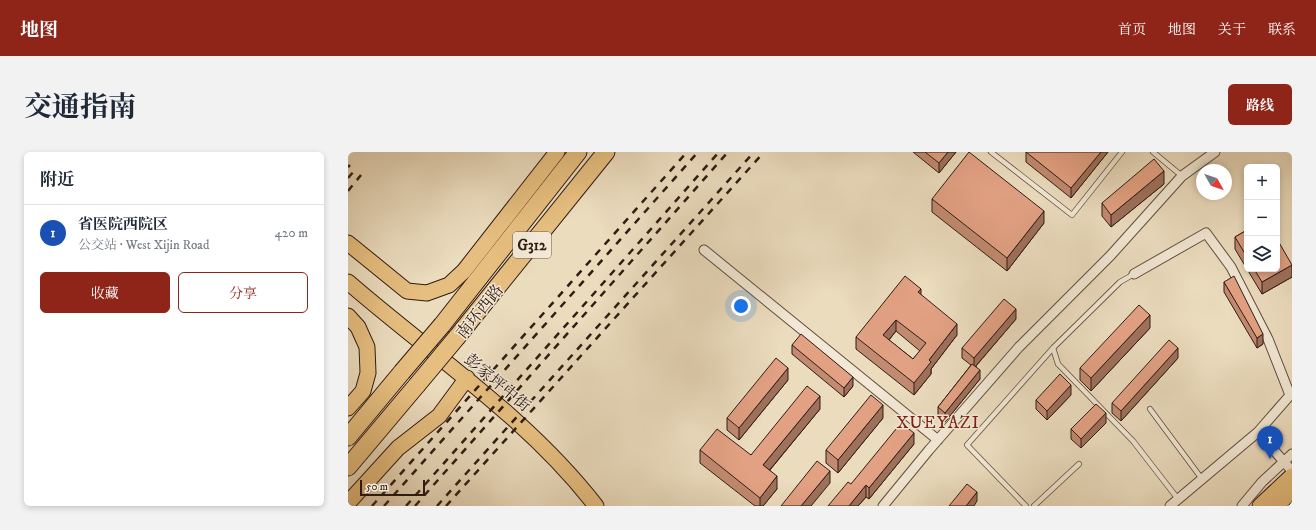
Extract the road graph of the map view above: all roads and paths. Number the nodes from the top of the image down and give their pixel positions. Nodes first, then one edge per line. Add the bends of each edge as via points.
1 (557, 152) edge
2 (578, 152) edge
3 (606, 152) edge
4 (991, 152) edge
5 (1122, 152) edge
6 (1153, 152) edge
7 (1215, 152) edge
8 (1182, 176) junction
9 (348, 243) edge
10 (704, 250) dead end
11 (1134, 274) joint
12 (348, 282) edge
13 (348, 293) edge
14 (348, 316) edge
15 (1053, 348) junction
16 (463, 382) junction
17 (1291, 394) edge
18 (348, 408) edge
19 (1150, 409) dead end
20 (1258, 432) junction
21 (348, 437) edge
22 (938, 440) junction
23 (1292, 454) edge
24 (1283, 461) junction
25 (1079, 464) dead end
26 (348, 467) edge
27 (1292, 471) edge
28 (1292, 476) edge
29 (1202, 479) junction
30 (1292, 490) edge
31 (1178, 499) junction
32 (348, 503) edge
33 (584, 506) edge
34 (596, 506) edge
35 (883, 506) edge
36 (1026, 506) edge
37 (1034, 506) edge
38 (1170, 506) edge
39 (1242, 506) edge
40 (1260, 506) edge
41 (1277, 506) edge

1 - 9 main road via 464,271 449,285 427,293 407,291
2 - 21 highway, 南环西路 / G312, bridge via 442,325
3 - 26 highway, 南环西路 / G312, bridge
4 - 5 lane via 1072,215
6 - 8 lane
7 - 8 street
8 - 22 street via 1111,254 1019,347
10 - 22 street
11 - 15 lane via 1120,282
11 - 17 street via 1206,233 1231,267 1262,326
12 - 16 main road, 彭家坪中街
13 - 16 main road, 彭家坪中街
14 - 18 main road via 358,327 367,347 368,373 363,391
15 - 31 lane via 1058,364 1133,441
15 - 36 lane via 967,444
16 - 32 main road via 439,416 398,448
16 - 33 main road, 彭家坪中街
16 - 34 main road, 彭家坪中街 via 528,432 578,483
17 - 20 street
19 - 29 lane
20 - 24 street
20 - 29 street
22 - 35 street
23 - 24 street
24 - 27 street
24 - 39 street
25 - 37 lane
28 - 40 main road
29 - 31 street
30 - 41 main road
31 - 38 street

